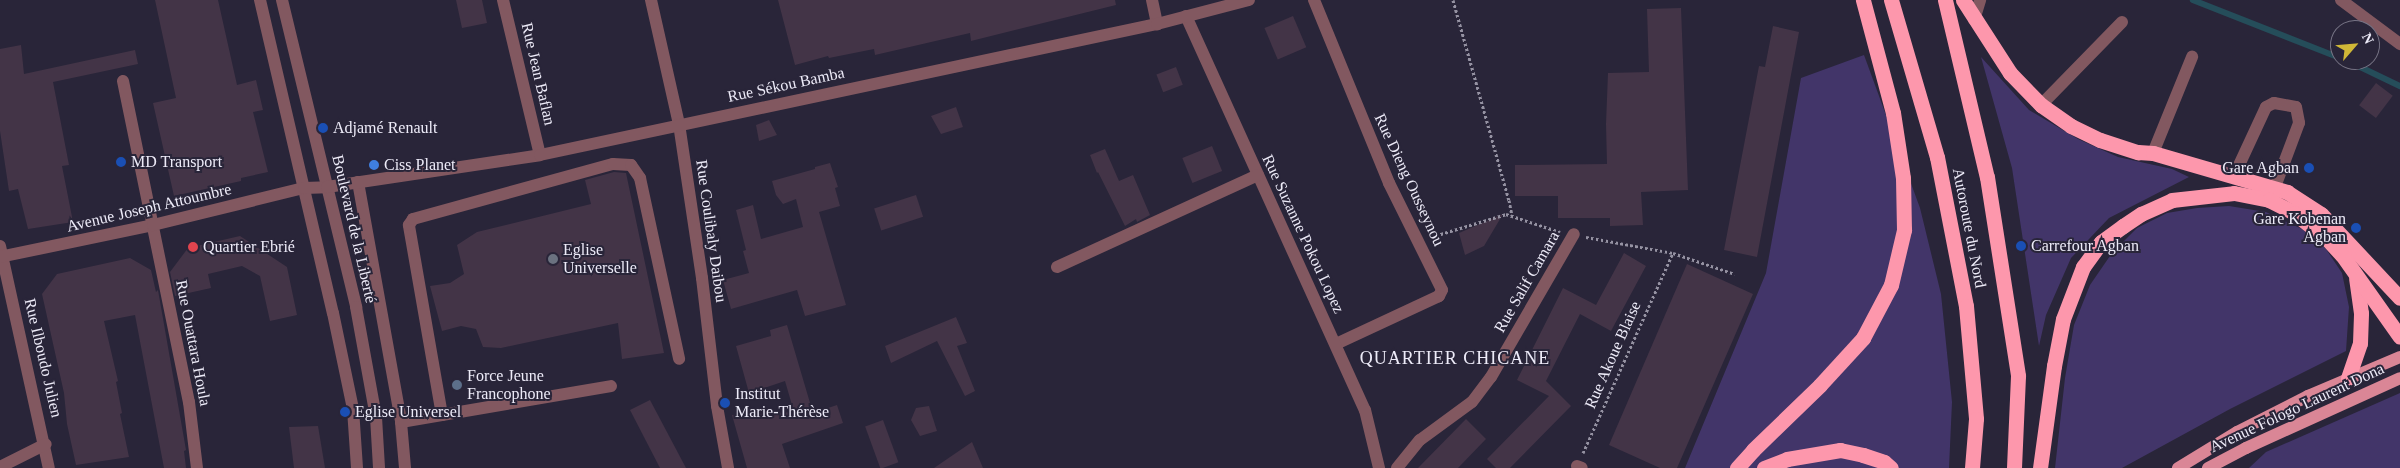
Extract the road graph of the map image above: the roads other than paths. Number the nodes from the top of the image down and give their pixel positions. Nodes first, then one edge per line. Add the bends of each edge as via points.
1 (260, 0) edge
2 (282, 0) edge
3 (503, 0) edge
4 (651, 0) edge
5 (1152, 0) edge
6 (1249, 0) edge
7 (1314, 0) edge
8 (1863, 0) edge
9 (1891, 0) edge
10 (1945, 0) edge
11 (1963, 0) edge
12 (1980, 0) edge
13 (2341, 0) edge
14 (1186, 16) junction
15 (1974, 20) junction
16 (2122, 22) dead end
17 (1157, 24) junction
18 (2400, 44) edge
19 (2192, 57) dead end
20 (123, 81) dead end
21 (2041, 105) junction
22 (679, 124) junction
23 (2153, 153) junction
24 (540, 155) junction
25 (1258, 175) junction
26 (2234, 176) junction
27 (358, 182) junction
28 (327, 187) junction
29 (2275, 187) junction
30 (304, 188) junction
31 (154, 225) junction
32 (1574, 234) road end
33 (1, 253) edge
34 (1057, 267) dead end
35 (2355, 274) junction
36 (2400, 298) edge
37 (2400, 337) edge
38 (1336, 344) junction
39 (2400, 356) edge
40 (679, 359) dead end
41 (2348, 378) junction
42 (2400, 378) edge
43 (611, 386) dead end
44 (442, 416) junction
45 (402, 422) junction
46 (46, 444) junction
47 (2192, 464) edge
48 (0, 467) edge
49 (49, 468) edge
50 (197, 468) edge
51 (357, 468) edge
52 (379, 468) edge
53 (405, 468) edge
54 (728, 468) edge
55 (1379, 468) edge
56 (1397, 468) edge
57 (1737, 468) edge
58 (1764, 468) edge
59 (1891, 468) edge
60 (1972, 468) edge
61 (2014, 468) edge
62 (2040, 468) edge
63 (2178, 468) edge
64 (2208, 468) edge

1 - 30 street
2 - 28 street, Boulevard de la Liberté
3 - 24 street, Rue Jean Baflan
4 - 22 street, Rue Coulibaly Daibou
5 - 17 street
6 - 14 street, Rue Sékou Bamba
7 - 38 street, Rue Dieng Ousseynou via 1389,184 1442,290 1439,296
8 - 57 highway via 1892,113 1902,178 1904,230 1891,285 1863,338
9 - 60 highway, Autoroute du Nord via 1937,157 1966,306 1976,419
10 - 61 highway, Autoroute du Nord via 1988,177 2018,376
11 - 15 highway
12 - 15 street
13 - 18 street
14 - 17 street, Rue Sékou Bamba
14 - 25 street, Rue Suzanne Pokou Lopez
15 - 21 highway via 2010,73
16 - 21 street
17 - 22 street, Rue Sékou Bamba
19 - 23 street
20 - 31 street, Rue Ouattara Houla
21 - 23 highway via 2071,126 2100,140 2138,152
22 - 24 street, Rue Sékou Bamba
22 - 54 street, Rue Coulibaly Daibou
23 - 26 highway
24 - 27 street, Rue Sékou Bamba
25 - 34 street
25 - 38 street, Rue Suzanne Pokou Lopez
26 - 29 highway
26 - 29 street via 2266,108 2274,103 2296,107 2299,124
27 - 28 street, Rue Sékou Bamba
27 - 45 street
28 - 30 street, Avenue Joseph Attoumbre
28 - 52 street, Boulevard de la Liberté via 356,308 376,417
29 - 36 highway via 2321,214
30 - 31 street, Avenue Joseph Attoumbre
30 - 51 street via 353,409
31 - 33 street, Avenue Joseph Attoumbre
31 - 50 street, Rue Ouattara Houla via 189,402
32 - 56 street, Rue Salif Camara via 1477,396 1420,440
33 - 46 street, Rue Ilboudo Julien
35 - 37 highway
35 - 41 highway via 2361,314 2360,343
35 - 62 highway via 2326,238 2294,213 2269,200 2234,193 2203,195 2172,200 2141,214 2101,242 2083,267 2075,286 2063,319
38 - 55 street, Rue Suzanne Pokou Lopez via 1365,410
39 - 41 main road, Avenue Fologo Laurent Dona
40 - 44 street via 640,178 631,165 613,164 413,219 409,225
41 - 47 main road, Avenue Fologo Laurent Dona via 2246,428
42 - 64 main road, Avenue Fologo Laurent Dona
43 - 44 street
44 - 45 street
45 - 53 street
46 - 48 street
46 - 49 street, Rue Ilboudo Julien
47 - 63 main road, Avenue Fologo Laurent Dona
58 - 59 highway via 1786,459 1840,450 1863,454

